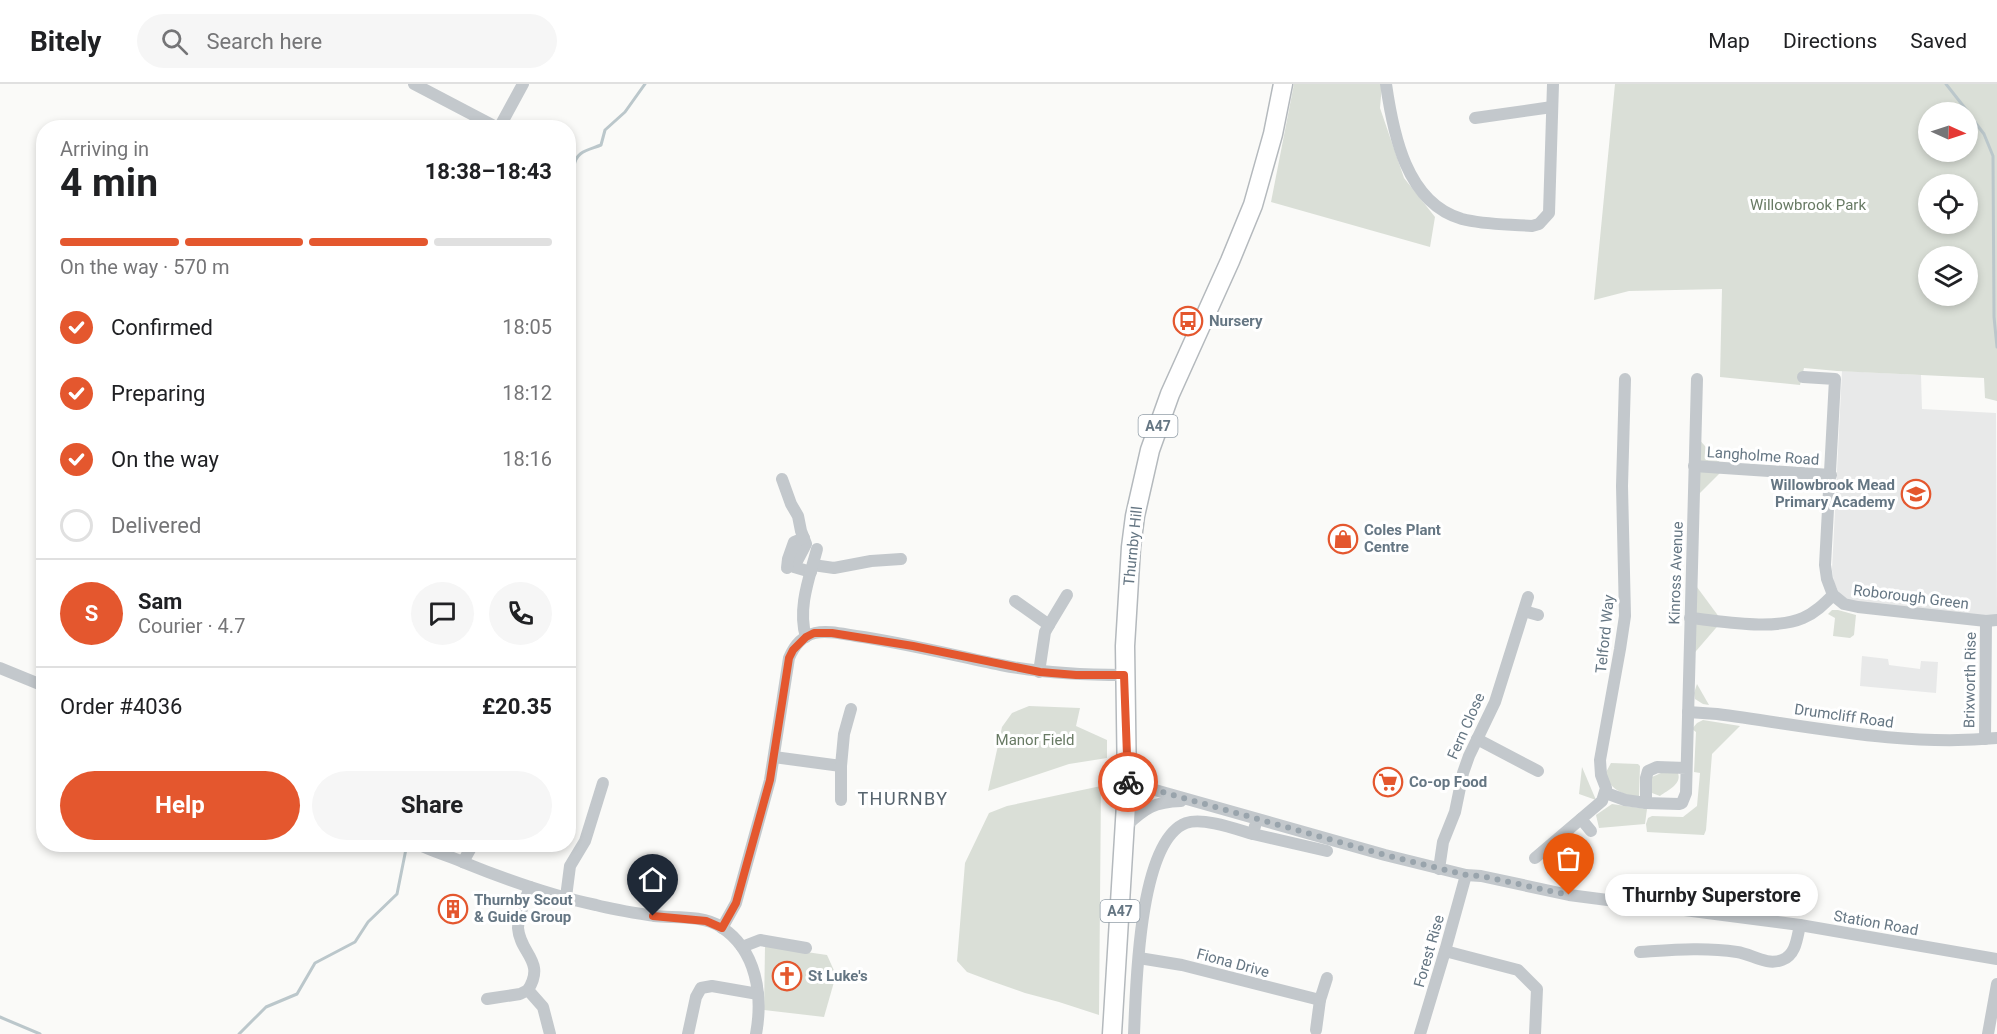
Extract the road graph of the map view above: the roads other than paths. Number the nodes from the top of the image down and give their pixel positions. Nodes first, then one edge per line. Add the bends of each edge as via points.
1 (414, 84) edge
2 (523, 84) edge
3 (1283, 84) edge
4 (1386, 84) edge
5 (1553, 84) edge
6 (1552, 107) junction
7 (1475, 118) dead end
8 (483, 120) edge
9 (503, 120) edge
10 (1803, 376) dead end
11 (1625, 379) dead end
12 (1697, 379) dead end
13 (1694, 466) junction
14 (1831, 475) junction
15 (782, 479) dead end
16 (804, 538) junction
17 (818, 549) dead end
18 (901, 559) dead end
19 (787, 568) dead end
20 (812, 569) junction
21 (1067, 595) dead end
22 (1833, 595) junction
23 (1528, 597) dead end
24 (1015, 602) dead end
25 (1524, 611) junction
26 (1538, 615) dead end
27 (1690, 618) junction
28 (1992, 621) edge
29 (1049, 625) junction
30 (806, 637) junction
31 (0, 668) edge
32 (1040, 672) junction
33 (1124, 675) junction
34 (36, 683) edge
35 (851, 709) dead end
36 (1688, 712) junction
37 (1477, 739) junction
38 (1991, 739) edge
39 (1532, 751) dead end
40 (774, 757) junction
41 (1525, 764) junction
42 (842, 766) junction
43 (1686, 768) junction
44 (1538, 771) dead end
45 (603, 783) dead end
46 (1127, 788) junction
47 (1605, 793) junction
48 (842, 800) dead end
49 (1191, 801) junction
50 (1646, 803) junction
51 (1257, 819) junction
52 (1581, 819) junction
53 (1126, 826) junction
54 (1591, 831) dead end
55 (1253, 834) junction
56 (1327, 851) dead end
57 (438, 852) edge
58 (469, 852) edge
59 (1535, 858) dead end
60 (463, 862) junction
61 (1438, 869) junction
62 (1466, 875) junction
63 (530, 886) junction
64 (566, 897) junction
65 (1800, 925) junction
66 (722, 928) junction
67 (742, 947) junction
68 (806, 948) dead end
69 (1445, 951) junction
70 (1640, 952) dead end
71 (1138, 958) junction
72 (1997, 959) edge
73 (1327, 978) dead end
74 (1997, 984) edge
75 (528, 990) junction
76 (758, 994) junction
77 (487, 999) dead end
78 (1320, 1000) junction
79 (1316, 1030) dead end
80 (550, 1034) edge
81 (688, 1034) edge
82 (756, 1034) edge
83 (1112, 1034) edge
84 (1134, 1034) edge
85 (1420, 1034) edge
86 (1535, 1034) edge
87 (1988, 1034) edge

1 - 8 street
2 - 9 street
3 - 33 highway, Thurnby Hill / A47 via 1253,205 1173,385 1150,450 1131,547
4 - 6 street via 1399,146 1415,180 1426,196 1446,212 1480,223 1532,226 1549,213
5 - 6 street
6 - 7 street
10 - 14 street via 1835,379
11 - 47 street, Telford Way via 1625,616 1600,760
12 - 13 street, Kinross Avenue
13 - 14 street, Langholme Road
13 - 27 street, Kinross Avenue
14 - 22 street via 1826,565
15 - 16 street
16 - 19 street via 794,542
16 - 20 street via 806,544 794,567
17 - 20 street
18 - 20 street
20 - 30 street via 804,602
21 - 29 street
22 - 27 street, Roborough Green via 1811,614 1787,622
22 - 28 street, Roborough Green via 1844,604 1858,607
23 - 25 street, Fern Close
24 - 29 street
25 - 26 street
25 - 37 street, Fern Close via 1495,702
27 - 36 street, Kinross Avenue
28 - 38 street, Brixworth Rise
29 - 32 street
30 - 32 street via 822,632 873,638
30 - 40 street via 793,650 786,668
31 - 34 street
32 - 33 street
33 - 46 highway, Thurnby Hill / A47
35 - 42 street via 844,734
36 - 38 street, Drumcliff Road via 1898,739
36 - 43 street, Kinross Avenue
37 - 41 street
37 - 61 street, Fern Close via 1462,773
39 - 41 street
40 - 42 street
40 - 66 street via 736,903
41 - 44 street
42 - 48 street
43 - 50 street via 1657,767 1648,771
43 - 50 street, Kinross Avenue via 1682,803
45 - 64 street via 585,841 570,866
46 - 49 street, Station Road via 1143,787
46 - 53 highway, Thurnby Hill / A47
47 - 50 street, Kinross Avenue
47 - 52 street via 1602,801
49 - 51 street, Station Road
49 - 53 street, Station Road via 1157,803
51 - 55 street
51 - 61 street, Station Road
52 - 54 street
52 - 59 street
53 - 83 highway, Thurnby Hill / A47
55 - 56 street
55 - 71 street via 1207,822 1181,825 1169,838 1154,867 1143,909
57 - 60 street
58 - 60 street
60 - 63 street
61 - 62 street, Station Road
62 - 65 street, Station Road via 1569,895
62 - 69 street, Forest Rise
63 - 64 street
63 - 75 street via 518,928 535,968
64 - 66 street via 618,910 706,921
65 - 70 street via 1793,951 1781,961 1713,950
65 - 72 street, Station Road
66 - 67 street
67 - 68 street via 760,940
67 - 76 street via 753,968
69 - 85 street, Forest Rise
69 - 86 street via 1518,970 1537,989
71 - 78 street, Fiona Drive via 1182,965
71 - 84 street
73 - 78 street
74 - 87 street
75 - 77 street
75 - 80 street via 543,1007
76 - 81 street via 712,986 701,988
76 - 82 street
78 - 79 street

